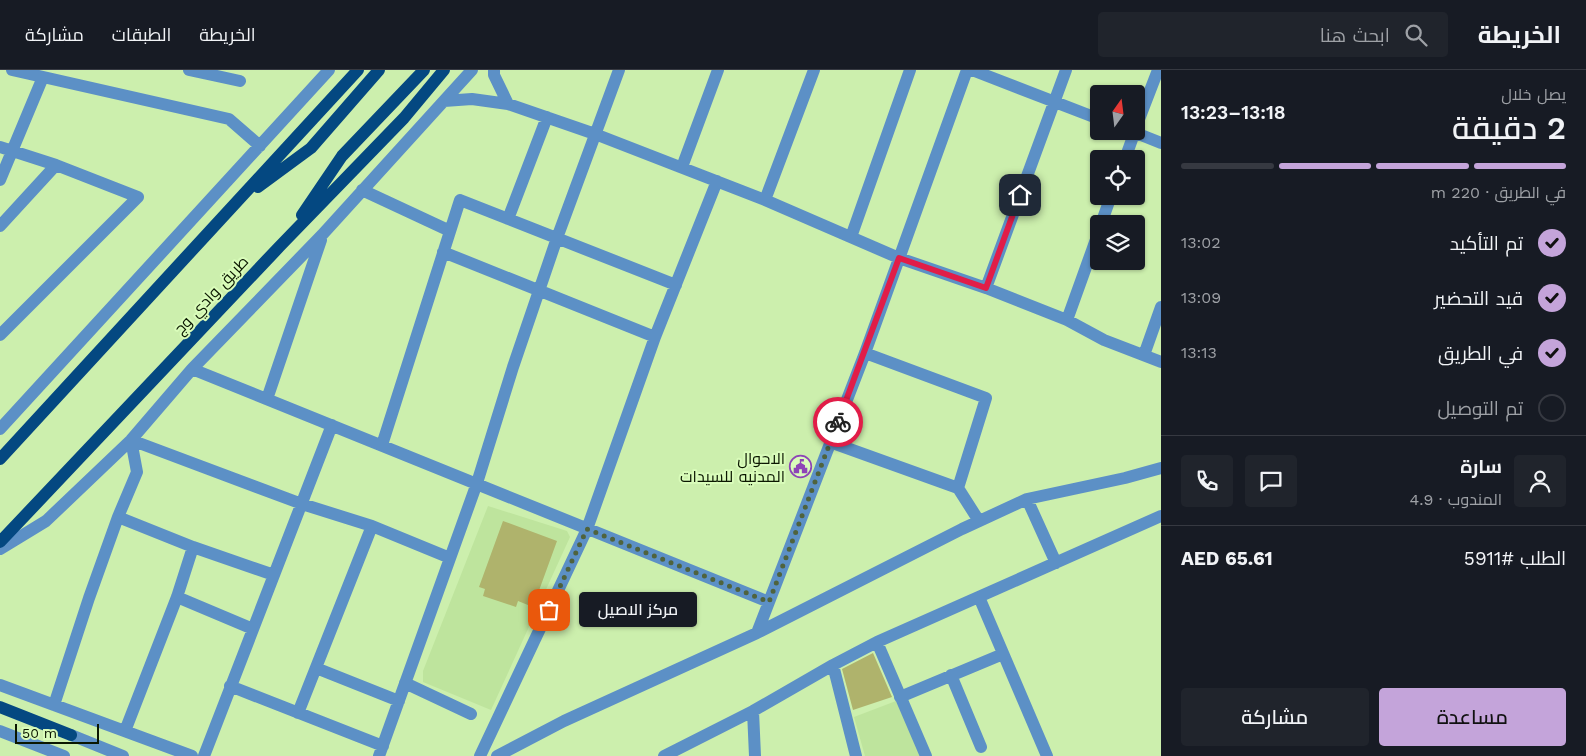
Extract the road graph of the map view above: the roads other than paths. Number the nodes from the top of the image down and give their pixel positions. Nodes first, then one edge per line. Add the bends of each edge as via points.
1 (12, 70) edge
2 (189, 70) edge
3 (328, 70) edge
4 (358, 70) edge
5 (379, 70) edge
6 (424, 70) edge
7 (444, 70) edge
8 (472, 70) edge
9 (494, 70) edge
10 (619, 70) edge
11 (718, 70) edge
12 (814, 70) edge
13 (910, 70) edge
14 (967, 70) edge
15 (972, 70) edge
16 (1066, 70) edge
17 (1158, 70) edge
18 (43, 77) junction
19 (240, 81) dead end
20 (444, 101) junction
21 (1054, 102) junction
22 (1145, 103) edge
23 (508, 104) junction
24 (1090, 116) edge
25 (547, 117) junction
26 (595, 134) junction
27 (1145, 136) edge
28 (1161, 143) edge
29 (260, 146) junction
30 (6, 149) edge
31 (56, 166) junction
32 (682, 167) junction
33 (0, 180) edge
34 (717, 181) junction
35 (362, 190) junction
36 (766, 200) junction
37 (234, 204) junction
38 (508, 219) junction
39 (0, 226) edge
40 (450, 231) junction
41 (322, 235) junction
42 (851, 237) junction
43 (557, 238) junction
44 (280, 246) junction
45 (443, 252) junction
46 (1090, 256) edge
47 (899, 258) junction
48 (676, 285) junction
49 (986, 288) junction
50 (539, 291) junction
51 (1161, 307) edge
52 (1067, 320) junction
53 (0, 335) edge
54 (655, 337) junction
55 (864, 353) junction
56 (1144, 355) junction
57 (1161, 362) edge
58 (192, 369) junction
59 (266, 399) junction
60 (332, 425) junction
61 (0, 429) edge
62 (131, 440) junction
63 (830, 442) junction
64 (382, 445) junction
65 (0, 459) edge
66 (1161, 468) edge
67 (477, 483) junction
68 (958, 488) junction
69 (1027, 499) junction
70 (302, 504) junction
71 (1161, 516) edge
72 (118, 517) junction
73 (979, 521) junction
74 (372, 526) junction
75 (587, 529) junction
76 (0, 542) edge
77 (193, 547) junction
78 (0, 549) edge
79 (450, 558) junction
80 (1056, 564) junction
81 (274, 574) junction
82 (177, 597) junction
83 (979, 597) junction
84 (769, 602) junction
85 (253, 629) junction
86 (757, 633) junction
87 (877, 642) junction
88 (1003, 654) junction
89 (833, 664) junction
90 (316, 668) junction
91 (952, 675) junction
92 (406, 683) junction
93 (0, 686) edge
94 (230, 686) junction
95 (900, 697) junction
96 (399, 701) junction
97 (54, 705) junction
98 (0, 707) edge
99 (753, 711) junction
100 (298, 713) junction
101 (471, 714) dead end
102 (125, 730) junction
103 (0, 731) edge
104 (70, 735) joint
105 (981, 747) dead end
106 (381, 751) edge
107 (64, 756) edge
108 (123, 756) edge
109 (192, 756) edge
110 (204, 756) edge
111 (480, 756) edge
112 (497, 756) edge
113 (664, 756) edge
114 (755, 756) edge
115 (856, 756) edge
116 (926, 756) edge
117 (1047, 756) edge

1 - 18 street
2 - 19 street
3 - 29 street
4 - 37 main road
5 - 37 main road via 311,148
6 - 44 main road via 342,156
7 - 44 main road, طريق وادي وج via 404,118
8 - 20 street
9 - 23 street
10 - 26 street
11 - 32 street
12 - 36 street
13 - 42 street
14 - 47 street
15 - 21 street
16 - 21 street
17 - 22 street
18 - 29 street via 229,119
18 - 30 street
20 - 23 street via 472,99
20 - 35 street
21 - 24 street
21 - 49 street
23 - 25 street
25 - 26 street
25 - 38 street
26 - 32 street
26 - 43 street
27 - 28 street
29 - 61 street
30 - 31 street
30 - 33 street
31 - 39 street
31 - 53 street via 138,197
32 - 34 street
34 - 36 street
34 - 48 street
35 - 40 street
35 - 41 street
36 - 42 street
37 - 65 main road
38 - 40 street via 460,200
38 - 43 street
40 - 45 street
41 - 58 street
41 - 59 street
42 - 47 street
43 - 48 street
43 - 50 street
44 - 76 main road, طريق وادي وج
45 - 50 street
45 - 64 street
46 - 52 street
47 - 49 street
47 - 55 street
48 - 54 street
49 - 52 street
50 - 54 street
50 - 67 street
51 - 56 street
52 - 56 street via 1104,340
54 - 75 street
55 - 63 street
55 - 68 street via 986,398
56 - 57 street
58 - 59 street
58 - 62 street
59 - 60 street
60 - 64 street
60 - 70 street
62 - 70 street
62 - 72 street via 137,472
62 - 78 street via 46,521
63 - 68 street
63 - 84 street
64 - 67 street
66 - 69 street
67 - 75 street
67 - 79 street
68 - 73 street
69 - 73 street
69 - 80 street
70 - 74 street
70 - 81 street
71 - 80 street
72 - 77 street
72 - 97 street
73 - 86 street
74 - 79 street
74 - 90 street
75 - 84 street
75 - 111 street
77 - 81 street
77 - 82 street
79 - 92 street
80 - 83 street
81 - 85 street
82 - 85 street
82 - 102 street
83 - 87 street
83 - 88 street
84 - 86 street
85 - 94 street
86 - 112 street via 564,721
87 - 89 street
87 - 95 street
88 - 91 street
88 - 117 street
89 - 99 street
89 - 115 street
90 - 96 street
90 - 100 street
91 - 95 street
91 - 105 street
92 - 96 street
92 - 101 street
93 - 97 street
94 - 100 street
94 - 110 street
95 - 116 street
96 - 106 street
97 - 102 street
98 - 104 main road
99 - 113 street
99 - 114 street
100 - 106 street
102 - 109 street
103 - 107 street
104 - 108 street

